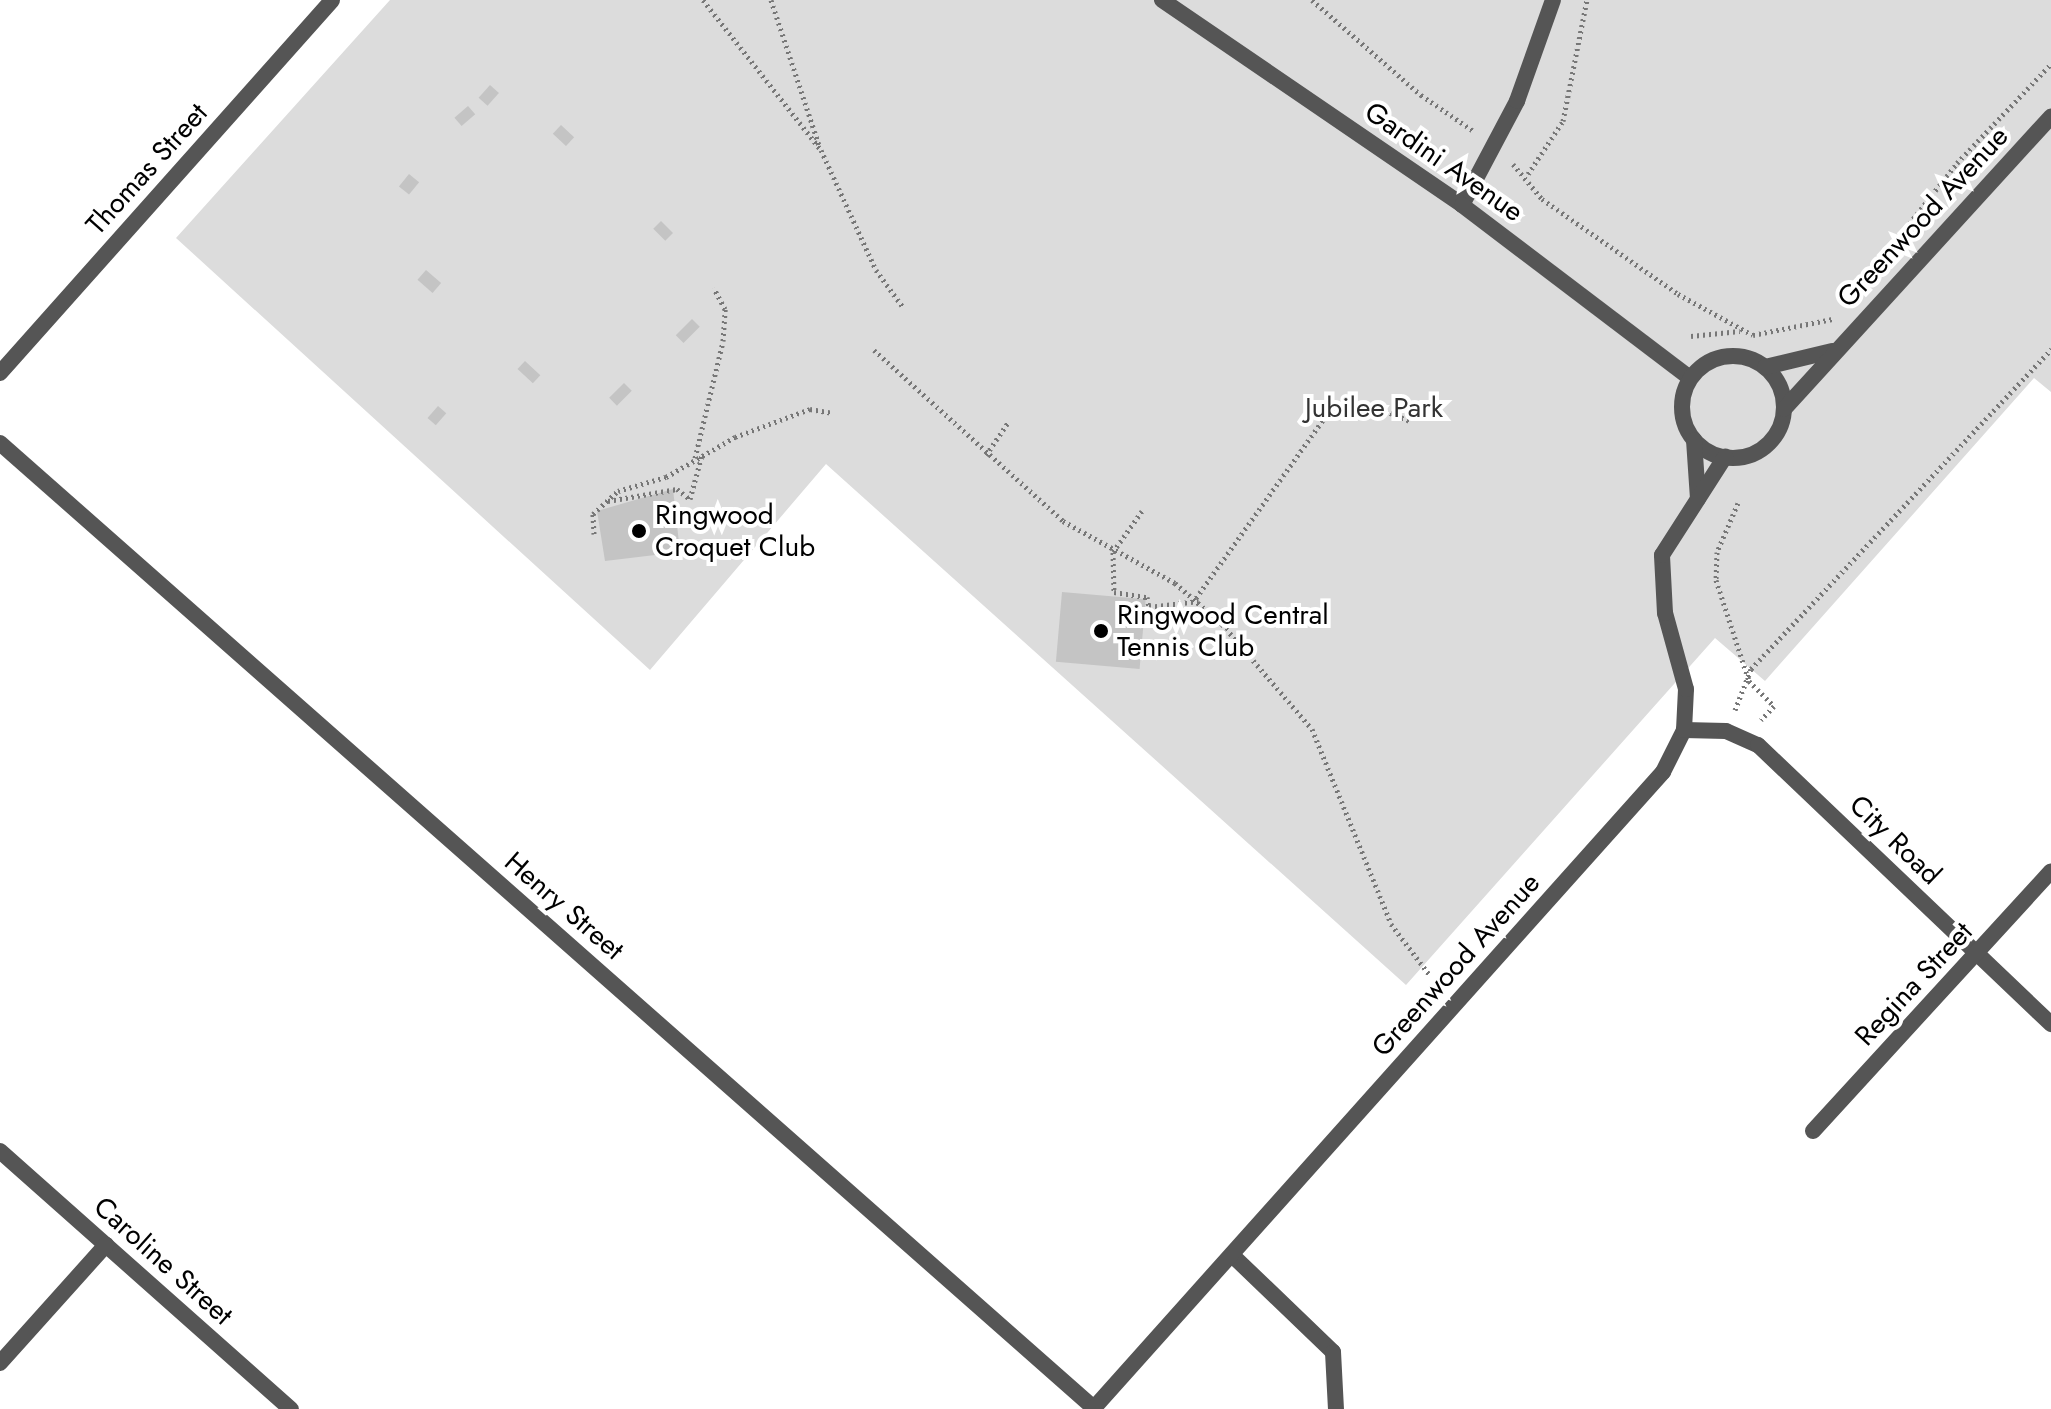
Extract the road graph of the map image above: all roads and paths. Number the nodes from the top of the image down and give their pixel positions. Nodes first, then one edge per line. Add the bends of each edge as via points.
1 (332, 0) edge
2 (703, 0) edge
3 (771, 0) edge
4 (1162, 0) edge
5 (1312, 0) edge
6 (1553, 0) edge
7 (1587, 0) edge
8 (2051, 64) edge
9 (2051, 117) edge
10 (1492, 148) junction
11 (821, 150) junction
12 (1528, 174) junction
13 (1462, 205) junction
14 (1871, 271) dead end
15 (714, 288) dead end
16 (903, 307) dead end
17 (1843, 307) dead end
18 (1753, 335) junction
19 (1691, 336) dead end
20 (2051, 349) edge
21 (874, 350) dead end
22 (1832, 351) junction
23 (1765, 367) junction
24 (0, 373) edge
25 (1690, 378) junction
26 (1784, 409) junction
27 (832, 413) dead end
28 (1009, 421) dead end
29 (1410, 421) dead end
30 (1694, 440) junction
31 (0, 443) edge
32 (702, 455) junction
33 (986, 455) junction
34 (1725, 457) junction
35 (695, 459) junction
36 (1698, 499) junction
37 (607, 501) junction
38 (1738, 503) dead end
39 (1142, 511) dead end
40 (594, 534) dead end
41 (1113, 552) junction
42 (1197, 600) junction
43 (1748, 676) junction
44 (1725, 711) dead end
45 (1733, 714) junction
46 (1684, 730) junction
47 (1726, 731) junction
48 (2051, 871) edge
49 (1977, 955) junction
50 (1429, 974) dead end
51 (2051, 1024) edge
52 (1813, 1131) dead end
53 (0, 1151) edge
54 (106, 1245) junction
55 (1232, 1255) junction
56 (0, 1363) edge
57 (1093, 1408) edge
58 (291, 1409) edge
59 (1336, 1409) edge

1 - 24 street, Thomas Street
2 - 11 path
3 - 11 path
4 - 13 street, Gardini Avenue
5 - 10 path
6 - 10 street
7 - 12 path via 1563,121
8 - 14 path via 1957,163
9 - 22 street, Greenwood Avenue
10 - 12 path
10 - 13 street
11 - 16 path via 876,270
12 - 18 path via 1542,199 1678,294
13 - 25 street, Gardini Avenue
15 - 35 path via 725,309 723,341
17 - 18 path via 1834,319
18 - 19 path via 1727,328
20 - 43 path via 1963,435
21 - 33 path via 914,378
22 - 23 street
22 - 26 street, Greenwood Avenue
23 - 25 street via 1725,356
23 - 26 street
25 - 30 street via 1681,411
26 - 34 street via 1762,449
27 - 32 path via 810,409
28 - 33 path
29 - 42 path via 1368,404 1325,417
30 - 34 street
30 - 36 street
31 - 57 street, Henry Street
32 - 35 path
32 - 37 path via 690,499 677,489
33 - 41 path
34 - 36 street, Greenwood Avenue
35 - 37 path
36 - 46 street, Greenwood Avenue via 1662,555 1665,613 1686,689
37 - 40 path via 593,514
38 - 43 path via 1717,552 1716,580
39 - 41 path
41 - 42 path
41 - 42 path via 1114,592 1147,597 1149,607
42 - 50 path via 1312,729 1391,924
43 - 45 path
43 - 45 path via 1774,706 1756,724
44 - 45 path
45 - 47 path
46 - 47 street, City Road
46 - 55 street, Greenwood Avenue via 1663,772
47 - 49 street, City Road via 1758,745
48 - 49 street, Regina Street
49 - 51 street, City Road
49 - 52 street, Regina Street
53 - 54 street, Caroline Street
54 - 56 street
54 - 58 street, Caroline Street
55 - 57 street, Greenwood Avenue
55 - 59 street via 1333,1352

